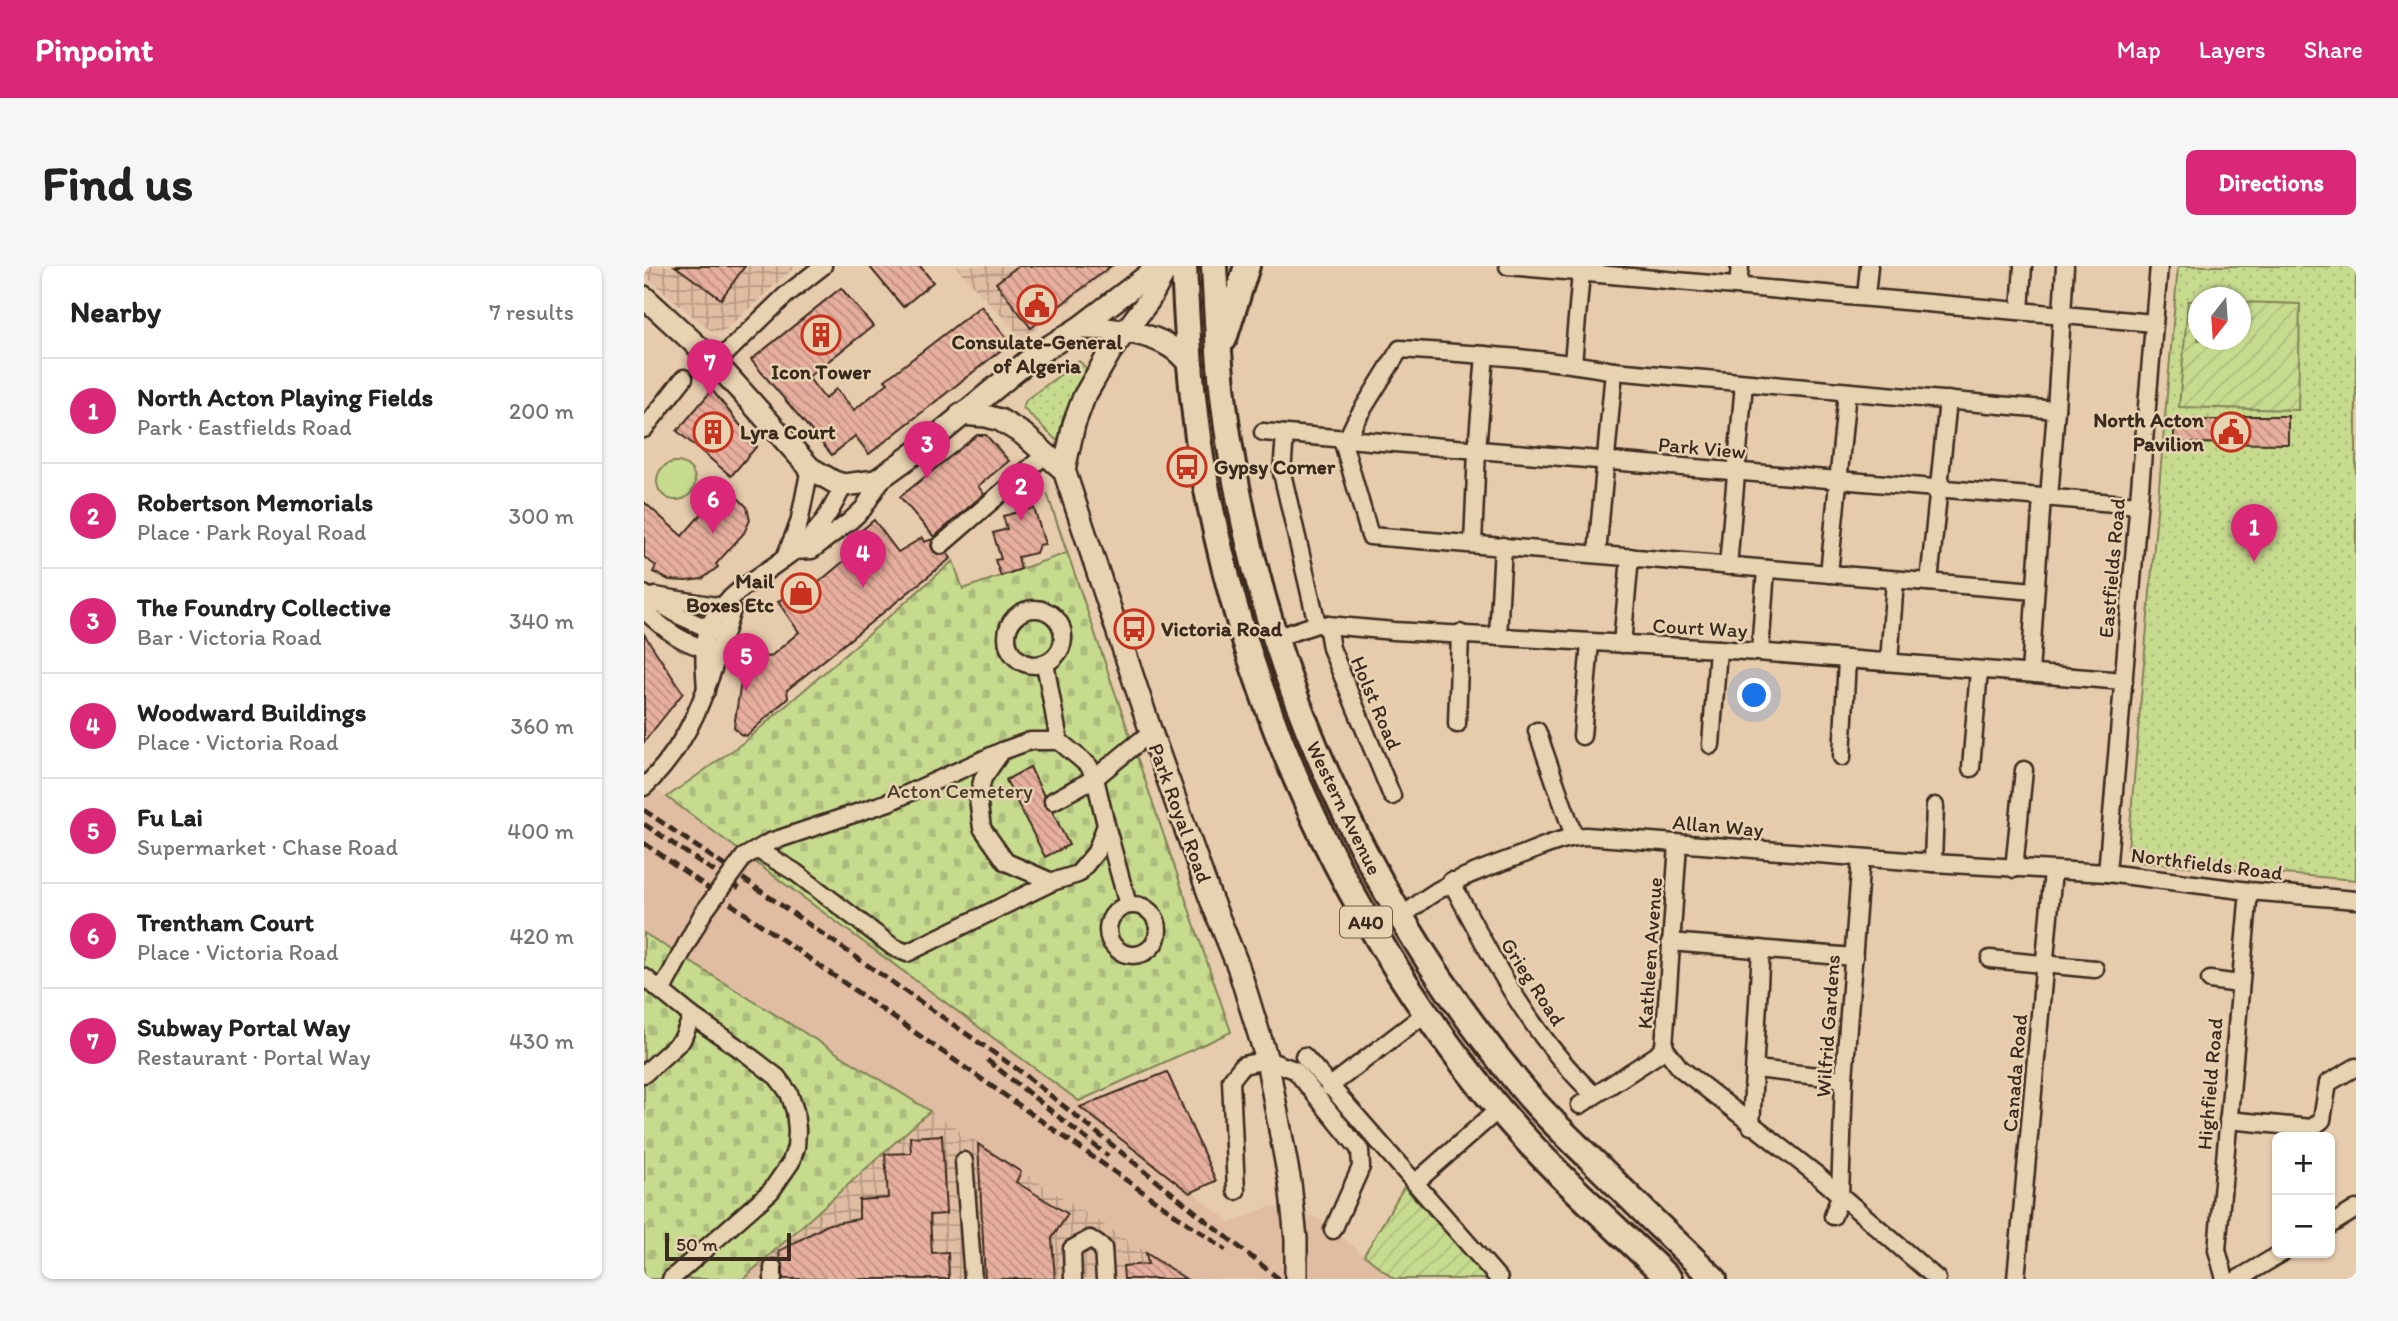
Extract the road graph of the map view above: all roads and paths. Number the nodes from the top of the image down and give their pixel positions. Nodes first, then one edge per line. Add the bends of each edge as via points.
1 (824, 266) edge
2 (1160, 266) edge
3 (1168, 266) edge
4 (1184, 266) edge
5 (1214, 266) edge
6 (1247, 266) edge
7 (1508, 266) edge
8 (1740, 266) edge
9 (1869, 266) edge
10 (2023, 266) edge
11 (2065, 266) edge
12 (2159, 266) edge
13 (1578, 270) edge
14 (1738, 286) junction
15 (644, 297) edge
16 (1866, 297) junction
17 (2020, 311) junction
18 (2062, 314) junction
19 (2154, 323) junction
20 (1079, 328) junction
21 (1126, 332) junction
22 (1219, 353) junction
23 (1485, 355) junction
24 (716, 363) junction
25 (1573, 363) junction
26 (1192, 367) junction
27 (1614, 371) junction
28 (684, 378) dead end
29 (1744, 383) junction
30 (1847, 392) junction
31 (1948, 400) junction
32 (2056, 410) junction
33 (961, 414) junction
34 (644, 429) edge
35 (1263, 432) dead end
36 (1285, 434) junction
37 (1345, 439) junction
38 (1478, 450) junction
39 (1046, 454) junction
40 (1605, 461) junction
41 (810, 468) junction
42 (1065, 471) junction
43 (1737, 471) junction
44 (886, 474) junction
45 (1839, 480) junction
46 (844, 485) junction
47 (1939, 489) junction
48 (2046, 498) junction
49 (2138, 505) junction
50 (1474, 544) junction
51 (941, 545) dead end
52 (1503, 547) junction
53 (789, 554) junction
54 (1597, 554) junction
55 (1630, 557) junction
56 (1728, 566) junction
57 (1766, 569) junction
58 (1829, 574) junction
59 (1895, 580) junction
60 (1929, 582) junction
61 (2035, 592) junction
62 (644, 600) edge
63 (726, 603) junction
64 (1322, 625) junction
65 (716, 632) junction
66 (1460, 633) junction
67 (1498, 637) junction
68 (1275, 638) junction
69 (1590, 643) junction
70 (1622, 644) junction
71 (1718, 649) junction
72 (711, 650) junction
73 (1760, 652) junction
74 (1847, 659) junction
75 (1889, 662) junction
76 (1045, 663) dead end
77 (1979, 670) junction
78 (2030, 674) junction
79 (2124, 681) junction
80 (1457, 724) dead end
81 (1537, 731) dead end
82 (1152, 735) junction
83 (1582, 736) dead end
84 (1059, 741) junction
85 (1712, 745) dead end
86 (1002, 751) junction
87 (1842, 757) dead end
88 (1971, 768) dead end
89 (2024, 770) dead end
90 (1095, 778) junction
91 (646, 786) edge
92 (1392, 796) dead end
93 (1053, 801) dead end
94 (1935, 806) dead end
95 (1107, 825) junction
96 (1574, 836) junction
97 (1678, 844) junction
98 (751, 853) junction
99 (1861, 858) junction
100 (1933, 863) junction
101 (2014, 869) junction
102 (2053, 871) junction
103 (2107, 873) junction
104 (1451, 881) junction
105 (1052, 882) junction
106 (2249, 891) junction
107 (2356, 900) edge
108 (1128, 905) dead end
109 (1401, 920) junction
110 (1671, 942) junction
111 (1761, 949) junction
112 (1854, 957) junction
113 (1990, 960) dead end
114 (2046, 963) junction
115 (2095, 969) dead end
116 (644, 977) edge
117 (2210, 980) dead end
118 (2239, 984) junction
119 (662, 990) junction
120 (1426, 1013) junction
121 (692, 1016) junction
122 (1664, 1047) junction
123 (1304, 1056) dead end
124 (1267, 1060) junction
125 (2356, 1067) edge
126 (1756, 1069) junction
127 (644, 1074) edge
128 (1844, 1079) junction
129 (1329, 1087) junction
130 (1594, 1095) junction
131 (1580, 1105) dead end
132 (1499, 1109) junction
133 (2228, 1120) junction
134 (1751, 1126) junction
135 (964, 1161) dead end
136 (1416, 1182) junction
137 (1236, 1191) dead end
138 (1840, 1196) junction
139 (2356, 1209) edge
140 (1833, 1216) dead end
141 (2335, 1222) edge
142 (1333, 1230) dead end
143 (2274, 1258) edge
144 (671, 1279) edge
145 (973, 1279) edge
146 (1073, 1279) edge
147 (1105, 1279) edge
148 (1296, 1279) edge
149 (1499, 1279) edge
150 (1669, 1279) edge
151 (1714, 1279) edge
152 (1937, 1279) edge
153 (2017, 1279) edge
154 (2225, 1279) edge
155 (2238, 1279) edge

1 - 24 street via 786,295
2 - 20 main road
3 - 21 main road
4 - 26 highway, Western Avenue / A40
5 - 22 highway, Western Avenue / A40
6 - 22 highway
7 - 13 street
8 - 14 street
9 - 16 street
10 - 17 street
11 - 18 street
12 - 19 street, Eastfields Road
13 - 14 street
13 - 25 street
14 - 16 street
15 - 24 main road
16 - 17 street
17 - 18 street
18 - 19 street
18 - 32 street
19 - 49 street, Eastfields Road
20 - 21 main road
20 - 33 main road via 1034,356
21 - 26 main road via 1164,343
21 - 42 main road via 1084,397
22 - 68 highway, Western Avenue / A40 via 1230,446
23 - 25 street
23 - 37 street via 1400,349
23 - 38 street
24 - 41 main road
25 - 27 street
26 - 120 highway, Western Avenue / A40 via 1211,510 1259,686 1298,785 1359,908
27 - 29 street
27 - 40 street
28 - 34 street
29 - 30 street
29 - 43 street
30 - 31 street
30 - 45 street
31 - 32 street
31 - 47 street
32 - 48 street
33 - 39 main road, Park Royal Road via 1000,420
33 - 44 main road
35 - 36 street, Park View
36 - 37 street, Park View
36 - 64 street, Holst Road via 1282,473
37 - 38 street, Park View
37 - 50 street via 1370,536
38 - 40 street, Park View
38 - 50 street
39 - 42 main road, Park Royal Road
39 - 51 street
40 - 43 street, Park View
40 - 54 street
41 - 46 main road
41 - 53 street
42 - 82 main road, Park Royal Road
43 - 45 street, Park View
43 - 56 street
44 - 46 main road via 876,481
44 - 53 street via 850,521 811,550
45 - 47 street, Park View
45 - 58 street
46 - 53 street via 812,536
47 - 48 street, Park View
47 - 60 street
48 - 49 street, Park View
48 - 61 street
49 - 79 street, Eastfields Road
50 - 52 street
52 - 54 street
52 - 67 street
53 - 63 street
54 - 55 street
55 - 56 street
55 - 70 street
56 - 57 street
57 - 58 street
57 - 73 street
58 - 59 street
59 - 60 street
59 - 75 street
60 - 61 street
61 - 78 street
62 - 63 street
62 - 65 street
62 - 72 street via 669,633
63 - 65 street via 732,610
64 - 66 street, Court Way
64 - 68 street, Court Way
64 - 92 street, Holst Road
65 - 72 street
66 - 67 street, Court Way
66 - 80 street
67 - 69 street, Court Way
68 - 109 highway, Western Avenue / A40 via 1308,732
69 - 70 street, Court Way
69 - 83 street
70 - 71 street, Court Way
71 - 73 street, Court Way
71 - 85 street
72 - 91 street via 706,691 695,720
73 - 74 street, Court Way
74 - 75 street, Court Way
74 - 87 street
75 - 77 street, Court Way
76 - 84 street
77 - 78 street, Court Way
77 - 88 street
78 - 79 street, Court Way
79 - 103 street, Eastfields Road
81 - 96 street
82 - 90 street
82 - 124 main road, Park Royal Road via 1238,966
84 - 86 street via 1030,741
84 - 90 street via 1089,766
86 - 98 street via 889,802 770,842
86 - 105 street via 983,778 978,799 982,828 1006,862
89 - 101 street
90 - 93 street
90 - 95 street
94 - 100 street
95 - 105 street via 1096,852 1078,873
95 - 108 street
96 - 97 street, Allan Way
96 - 104 street, Allan Way
97 - 99 street, Allan Way
97 - 110 street, Kathleen Avenue
98 - 105 street via 795,872 907,953
98 - 119 street, bridge via 703,913
99 - 100 street, Allan Way
99 - 112 street, Wilfrid Gardens
100 - 101 street, Allan Way
101 - 102 street, Allan Way
102 - 103 street, Northfields Road
102 - 114 street, Canada Road
103 - 106 street, Northfields Road
104 - 109 street, Allan Way
104 - 130 street, Grieg Road via 1505,982 1566,1068
106 - 107 street, Northfields Road
106 - 118 street, Highfield Road
109 - 151 highway, Western Avenue / A40 via 1453,1000 1524,1091
110 - 111 street
110 - 122 street, Kathleen Avenue
111 - 112 street
111 - 126 street
112 - 128 street, Wilfrid Gardens
113 - 114 street
114 - 115 street
114 - 153 street, Canada Road
116 - 119 street
117 - 118 street
118 - 133 street, Highfield Road
119 - 121 street
120 - 129 street
120 - 132 highway, Western Avenue / A40
121 - 127 street via 682,1040
121 - 144 street via 777,1077 795,1111 796,1147 771,1191
122 - 130 street, Kathleen Avenue
122 - 134 street via 1680,1068
123 - 129 street
124 - 137 street via 1243,1065 1231,1080
124 - 142 street via 1295,1070 1360,1150 1361,1167
124 - 148 main road, Park Royal Road via 1290,1183
125 - 133 street via 2328,1083 2322,1120 2312,1128
126 - 128 street
126 - 134 street
128 - 138 street, Wilfrid Gardens
129 - 136 street
130 - 131 street, Kathleen Avenue
132 - 136 street
132 - 150 highway, Western Avenue / A40
133 - 154 street, Highfield Road via 2217,1250
134 - 138 street
135 - 145 street
136 - 149 street
138 - 140 street, Wilfrid Gardens
138 - 152 street
139 - 141 street
143 - 155 street
146 - 147 street via 1072,1249 1090,1239 1102,1248

